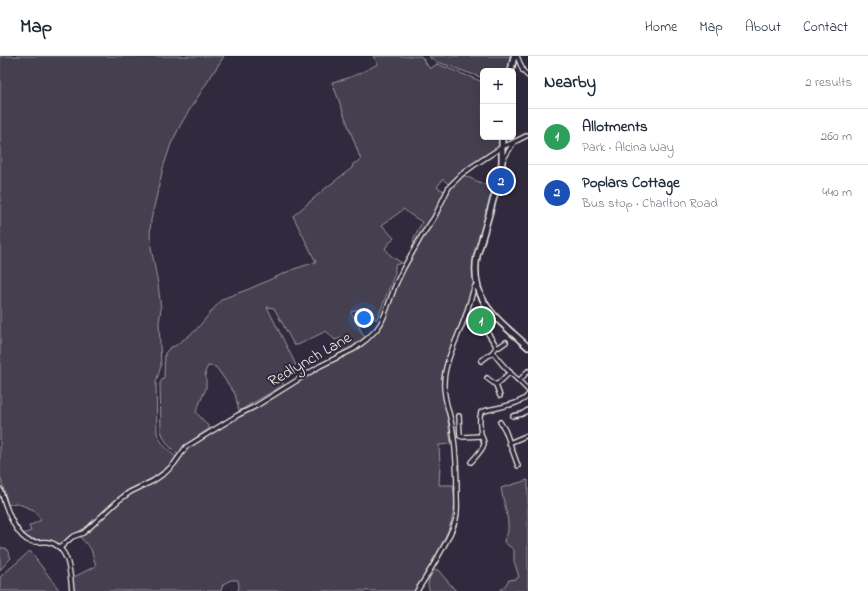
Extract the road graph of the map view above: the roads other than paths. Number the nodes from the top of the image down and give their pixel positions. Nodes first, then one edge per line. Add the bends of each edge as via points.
1 (515, 57) edge
2 (512, 68) edge
3 (528, 76) edge
4 (528, 135) edge
5 (502, 140) edge
6 (514, 142) junction
7 (502, 147) junction
8 (502, 162) junction
9 (476, 285) junction
10 (490, 326) dead end
11 (485, 329) junction
12 (481, 331) dead end
13 (506, 342) dead end
14 (496, 347) junction
15 (528, 347) edge
16 (493, 352) junction
17 (481, 361) dead end
18 (528, 371) edge
19 (510, 372) junction
20 (486, 378) dead end
21 (519, 380) junction
22 (496, 385) junction
23 (528, 390) edge
24 (528, 395) edge
25 (500, 396) dead end
26 (528, 410) edge
27 (459, 416) dead end
28 (514, 416) dead end
29 (500, 422) dead end
30 (528, 435) edge
31 (481, 436) junction
32 (509, 443) junction
33 (471, 462) dead end
34 (518, 466) dead end
35 (0, 489) edge
36 (60, 548) junction
37 (72, 591) edge
38 (417, 591) edge

1 - 2 street
1 - 3 street
4 - 6 street, Redlynch Lane
5 - 7 street
6 - 7 street, Redlynch Lane
6 - 8 street
7 - 8 street
7 - 36 street, Redlynch Lane via 473,166 449,187 434,218 403,269 381,323 367,340 186,448 166,472 130,492 90,528 72,537
8 - 9 street via 477,256
9 - 15 street via 484,304
9 - 38 street via 445,371 444,394 452,420 457,475 456,519 445,544
10 - 11 street
11 - 12 street
11 - 14 street
13 - 14 street
14 - 16 street
16 - 17 street
16 - 19 street
18 - 21 street
19 - 21 street
19 - 22 street
20 - 22 street
21 - 23 street
22 - 25 street
24 - 31 street via 513,404 481,412
26 - 28 street
27 - 31 street via 460,436
29 - 32 street
30 - 32 street
31 - 33 street via 483,448
32 - 34 street
35 - 36 street via 8,511 22,536 32,542 49,542
36 - 37 street via 68,563

